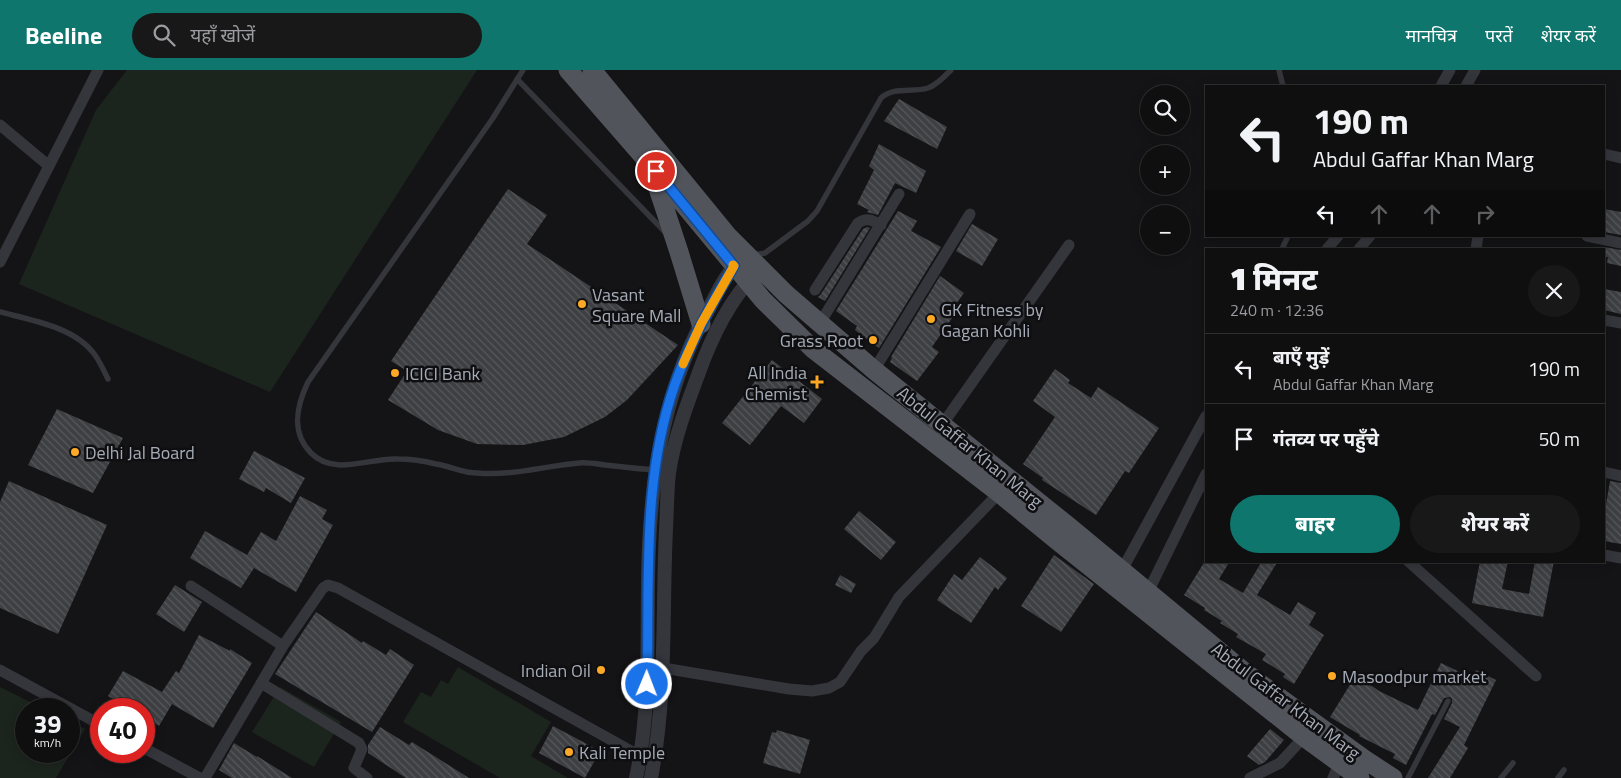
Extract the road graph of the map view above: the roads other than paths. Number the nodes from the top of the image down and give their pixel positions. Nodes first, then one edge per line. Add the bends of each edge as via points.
1 (98, 70) edge
2 (523, 70) edge
3 (568, 70) edge
4 (592, 70) edge
5 (951, 70) edge
6 (1279, 70) edge
7 (1450, 70) edge
8 (1475, 70) edge
9 (517, 79) junction
10 (1283, 85) edge
11 (1442, 85) edge
12 (1467, 85) edge
13 (0, 125) edge
14 (1605, 154) edge
15 (1621, 158) edge
16 (650, 164) junction
17 (49, 166) junction
18 (899, 194) dead end
19 (970, 214) dead end
20 (881, 225) junction
21 (1337, 237) edge
22 (1369, 237) edge
23 (1591, 237) edge
24 (676, 243) junction
25 (1621, 243) edge
26 (1070, 245) dead end
27 (1328, 248) edge
28 (1360, 248) edge
29 (0, 262) edge
30 (751, 265) junction
31 (815, 290) dead end
32 (0, 312) edge
33 (1605, 320) edge
34 (820, 323) junction
35 (1621, 323) edge
36 (701, 324) junction
37 (874, 370) junction
38 (108, 379) dead end
39 (1205, 418) edge
40 (942, 425) junction
41 (655, 470) junction
42 (1605, 472) edge
43 (1205, 476) edge
44 (1621, 476) edge
45 (999, 493) junction
46 (1605, 555) edge
47 (1621, 558) edge
48 (1410, 563) edge
49 (1122, 570) junction
50 (191, 586) dead end
51 (1148, 592) junction
52 (283, 646) junction
53 (663, 668) junction
54 (0, 670) edge
55 (647, 670) junction
56 (1536, 676) dead end
57 (261, 683) junction
58 (1448, 701) dead end
59 (90, 719) edge
60 (1304, 737) junction
61 (155, 754) edge
62 (640, 756) junction
63 (1513, 763) dead end
64 (1564, 770) dead end
65 (1336, 771) edge
66 (1266, 773) edge
67 (200, 778) edge
68 (205, 778) edge
69 (367, 778) edge
70 (636, 778) edge
71 (651, 778) edge
72 (1250, 778) edge
73 (1360, 778) edge
74 (1393, 778) edge
75 (1408, 778) edge
76 (1501, 778) edge
77 (1558, 778) edge

1 - 17 street
2 - 9 lane
3 - 16 main road, Abdul Gaffar Khan Marg
4 - 30 main road, Abdul Gaffar Khan Marg
5 - 30 lane via 927,88 894,92 881,98 817,211
6 - 10 lane
7 - 11 street
8 - 12 street
9 - 24 lane
9 - 41 lane via 308,382 298,406 297,422 302,441 319,458 350,466 398,458 477,474 580,463
13 - 17 street
14 - 15 street
16 - 24 main road
16 - 30 main road, Abdul Gaffar Khan Marg
17 - 29 street
18 - 20 street
19 - 37 street
20 - 31 street via 863,219 858,223
20 - 34 street
21 - 27 street
22 - 28 street
23 - 25 street
24 - 36 main road
26 - 40 street
30 - 34 main road, Abdul Gaffar Khan Marg
30 - 36 street
30 - 45 main road, Abdul Gaffar Khan Marg via 763,300 813,349
30 - 53 street via 711,341 678,433 668,493
32 - 38 lane via 72,336 95,355
33 - 35 street
34 - 37 main road, Abdul Gaffar Khan Marg
36 - 41 street via 674,386
37 - 40 main road, Abdul Gaffar Khan Marg
39 - 49 street
40 - 49 main road, Abdul Gaffar Khan Marg
41 - 55 street via 649,547
42 - 44 street
43 - 51 street
45 - 53 street via 899,597 874,638 840,682 829,688 812,691 789,689
45 - 60 main road, Abdul Gaffar Khan Marg
46 - 47 street
48 - 56 street
49 - 51 main road, Abdul Gaffar Khan Marg
50 - 52 street
51 - 74 main road, Abdul Gaffar Khan Marg via 1248,674
52 - 57 street
52 - 62 street via 323,588 334,586
53 - 55 street
53 - 71 street
54 - 59 street
55 - 62 street
57 - 68 street
57 - 69 street via 359,743 362,749 354,768
58 - 75 lane
60 - 65 main road, Abdul Gaffar Khan Marg
60 - 66 street
61 - 67 street
62 - 70 street
63 - 76 lane
64 - 77 lane
65 - 73 main road, Abdul Gaffar Khan Marg
66 - 72 street

